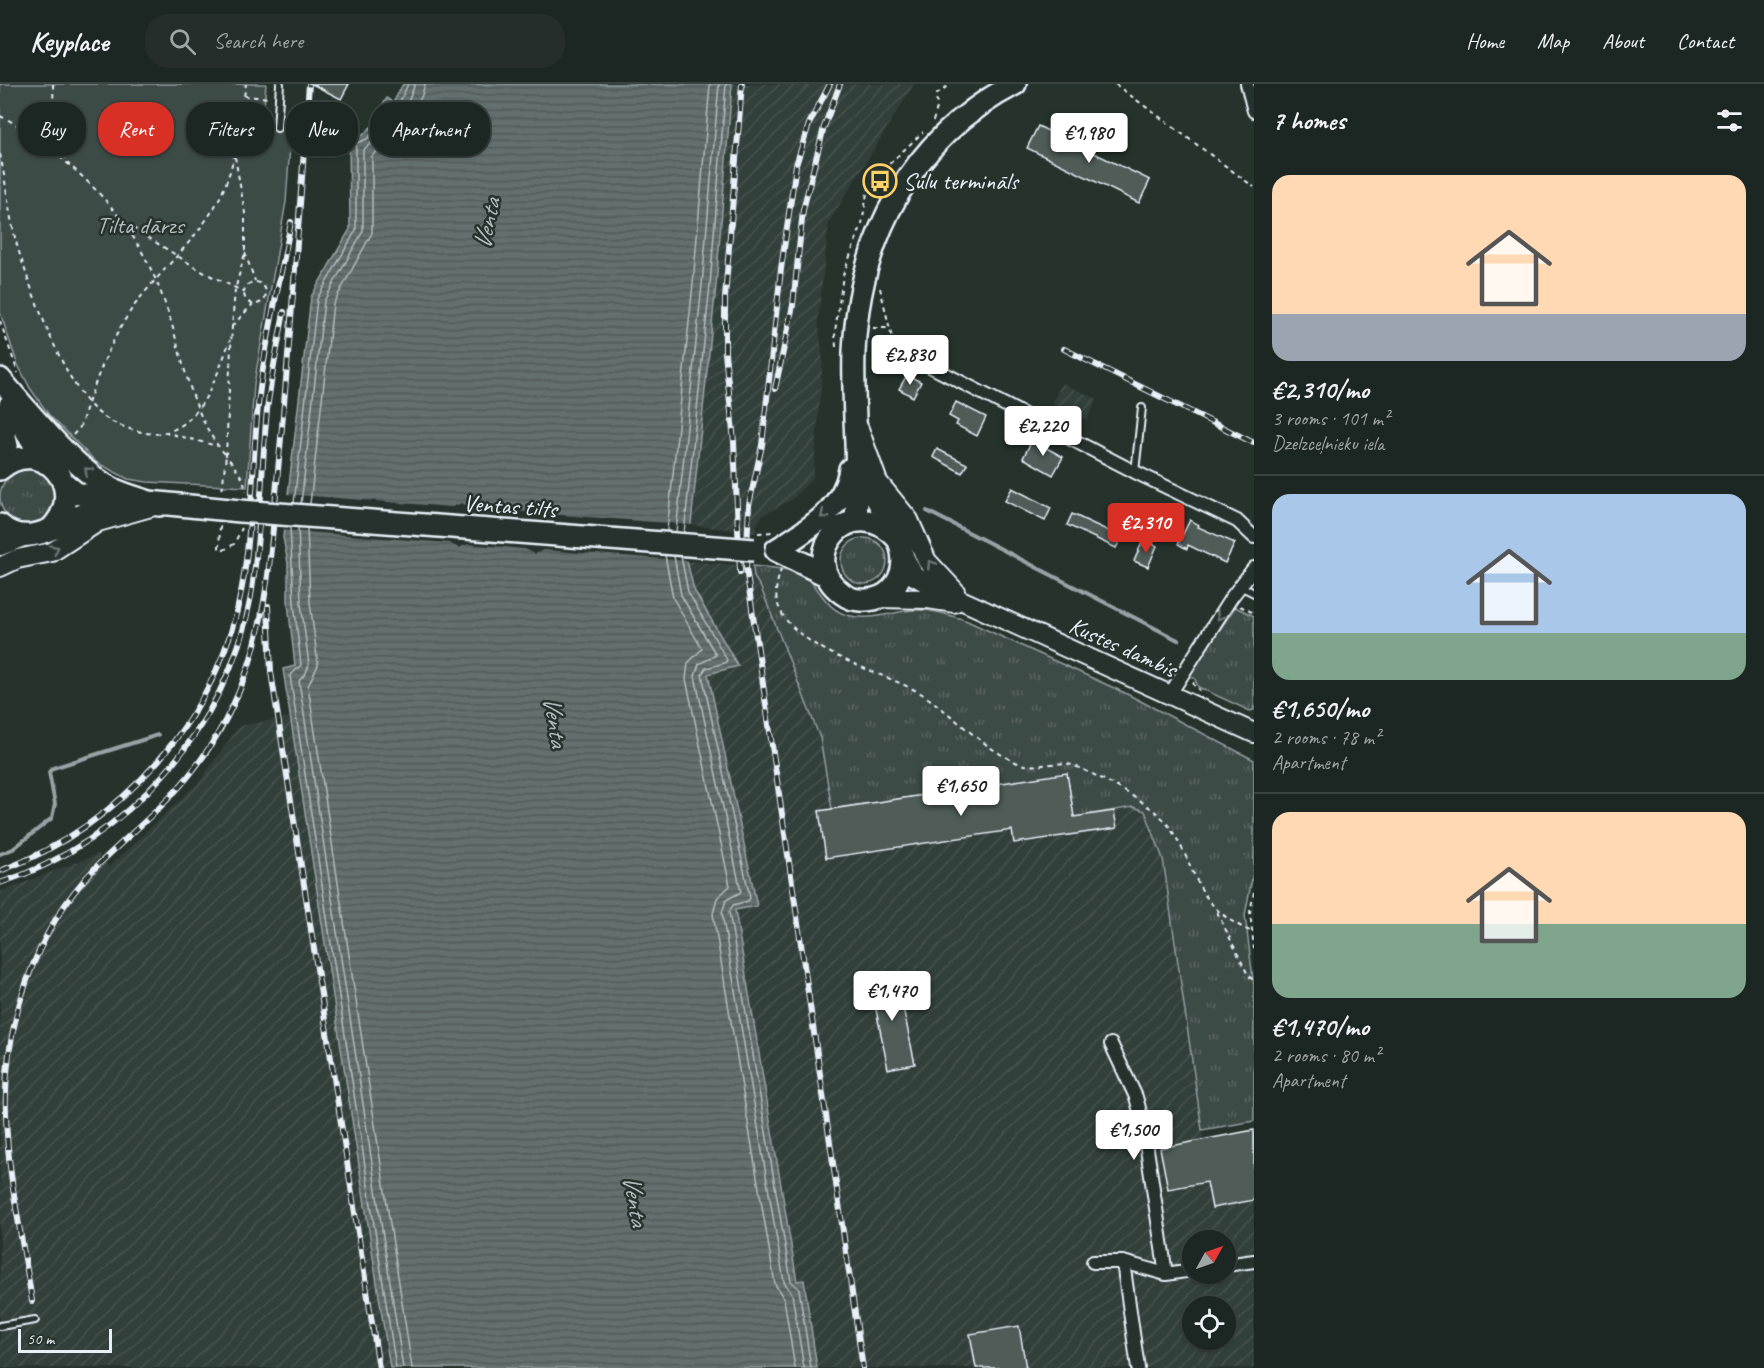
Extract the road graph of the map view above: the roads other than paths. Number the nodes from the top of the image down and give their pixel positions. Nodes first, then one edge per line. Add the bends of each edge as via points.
1 (280, 84) edge
2 (1015, 84) edge
3 (1247, 84) edge
4 (1254, 111) edge
5 (277, 128) dead end
6 (895, 348) road end
7 (0, 380) edge
8 (0, 386) edge
9 (1142, 408) dead end
10 (0, 414) edge
11 (857, 424) junction
12 (46, 463) junction
13 (0, 464) edge
14 (0, 469) edge
15 (1136, 472) junction
16 (64, 483) junction
17 (159, 505) junction
18 (856, 520) junction
19 (0, 525) edge
20 (51, 529) junction
21 (833, 534) junction
22 (23, 537) junction
23 (1254, 537) edge
24 (0, 546) edge
25 (902, 549) junction
26 (779, 559) junction
27 (0, 567) edge
28 (1254, 568) edge
29 (826, 575) junction
30 (1240, 586) junction
31 (1254, 593) edge
32 (878, 598) junction
33 (972, 606) junction
34 (1170, 694) junction
35 (1254, 733) edge
36 (1111, 1044) dead end
37 (1254, 1261) edge
38 (1093, 1262) dead end
39 (1124, 1262) junction
40 (1236, 1264) edge
41 (1182, 1272) edge
42 (1166, 1274) junction
43 (35, 1320) dead end
44 (0, 1326) edge
45 (1138, 1368) edge

1 - 5 lane
2 - 11 highway via 981,105 945,135 912,172 885,217 867,262 858,306 854,354
3 - 4 street
6 - 15 street
17 -> 7 highway via 96,479
8 - 12 highway
9 - 15 lane
10 - 13 highway via 7,446
11 - 18 highway
11 - 25 highway via 867,481
11 -> 26 highway via 844,494
33 -> 11 main road via 927,561 909,520 878,482
12 - 14 highway via 20,458
12 - 16 highway
15 - 23 street via 1237,520
16 - 17 highway via 76,493 88,496
16 - 20 highway via 65,508
17 - 20 highway via 92,508
17 - 26 highway, Ventas tilts, bridge via 754,550
27 -> 17 main road via 16,559 52,552 98,522
18 - 21 highway
18 - 25 highway via 872,520 888,527
19 - 22 highway
20 - 22 highway
21 - 26 highway
21 - 29 highway via 825,554
22 - 24 main road
25 - 32 highway via 902,575 892,589
25 - 33 main road via 914,576
26 - 29 highway
28 - 30 street
29 - 32 highway via 848,597 862,601
30 - 31 lane
30 -> 34 street
32 - 33 main road via 928,599
33 - 34 main road, Kustes dambis
34 - 35 main road, Kustes dambis
36 - 42 street via 1136,1097 1143,1123
37 - 40 street
38 - 39 street
39 - 42 street
39 - 45 street
41 - 42 street
43 - 44 lane

